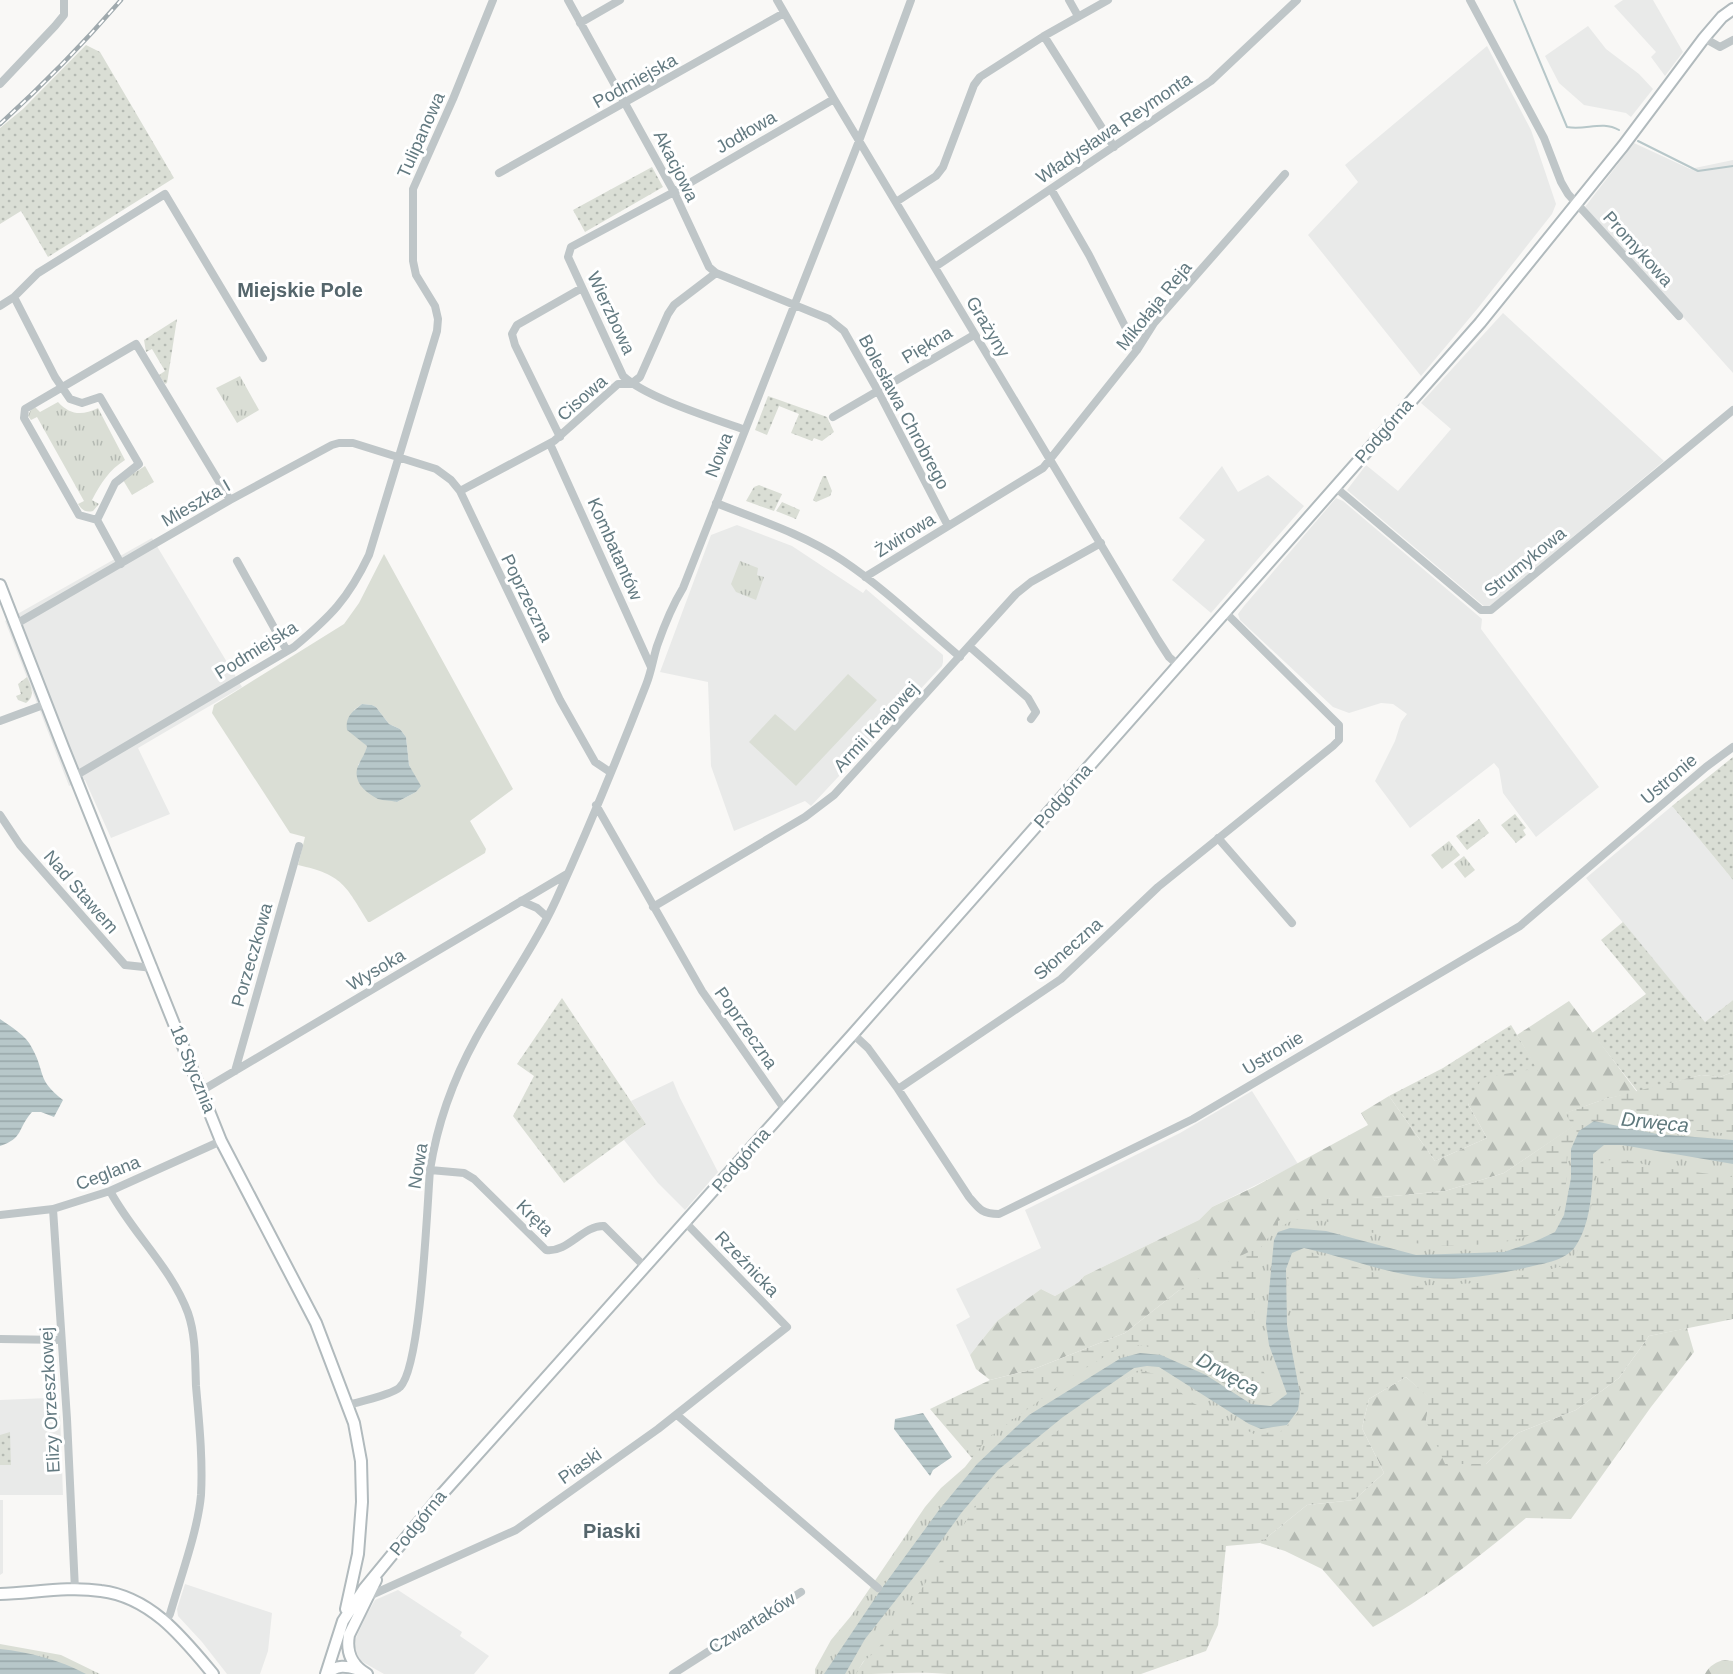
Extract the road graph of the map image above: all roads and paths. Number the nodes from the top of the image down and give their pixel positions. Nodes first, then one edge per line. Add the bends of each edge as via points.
1 (64, 0) edge
2 (494, 0) edge
3 (568, 0) edge
4 (620, 0) edge
5 (777, 0) edge
6 (911, 0) edge
7 (1069, 0) edge
8 (1108, 0) edge
9 (1297, 0) edge
10 (1470, 0) edge
11 (1733, 9) edge
12 (784, 13) junction
13 (1078, 16) junction
14 (580, 23) junction
15 (1044, 36) junction
16 (1704, 38) junction
17 (1733, 40) edge
18 (0, 84) edge
19 (834, 99) junction
20 (626, 103) junction
21 (859, 141) junction
22 (1114, 147) junction
23 (499, 173) dead end
24 (1285, 174) dead end
25 (1051, 189) junction
26 (674, 192) junction
27 (896, 202) junction
28 (1576, 202) junction
29 (935, 267) junction
30 (716, 273) junction
31 (582, 288) junction
32 (14, 297) junction
33 (794, 305) junction
34 (0, 306) edge
35 (1679, 316) dead end
36 (974, 335) junction
37 (1137, 350) junction
38 (263, 358) dead end
39 (631, 384) junction
40 (63, 387) junction
41 (878, 392) junction
42 (1733, 410) edge
43 (833, 417) dead end
44 (745, 430) junction
45 (560, 437) junction
46 (550, 444) junction
47 (400, 457) junction
48 (1050, 460) junction
49 (1335, 487) junction
50 (459, 491) junction
51 (230, 500) junction
52 (716, 503) junction
53 (97, 520) junction
54 (948, 526) junction
55 (1101, 543) junction
56 (237, 561) dead end
57 (121, 564) junction
58 (865, 577) junction
59 (0, 585) edge
60 (1226, 613) junction
61 (16, 624) junction
62 (969, 646) junction
63 (287, 651) junction
64 (960, 657) junction
65 (1178, 665) junction
66 (651, 667) junction
67 (46, 704) junction
68 (1031, 719) dead end
69 (0, 721) edge
70 (1733, 747) edge
71 (610, 772) junction
72 (75, 776) junction
73 (596, 805) junction
74 (0, 815) edge
75 (1218, 838) junction
76 (299, 846) dead end
77 (567, 874) junction
78 (521, 902) junction
79 (653, 907) junction
80 (547, 917) junction
81 (1292, 923) dead end
82 (153, 968) junction
83 (853, 1034) junction
84 (235, 1071) junction
85 (898, 1089) junction
86 (201, 1091) junction
87 (785, 1110) junction
88 (221, 1141) junction
89 (430, 1170) junction
90 (110, 1191) junction
91 (53, 1209) junction
92 (0, 1215) edge
93 (685, 1222) junction
94 (645, 1267) junction
95 (787, 1327) joint
96 (0, 1339) edge
97 (61, 1340) junction
98 (348, 1405) junction
99 (677, 1414) junction
100 (358, 1554) junction
101 (878, 1588) dead end
102 (75, 1590) junction
103 (801, 1592) dead end
104 (0, 1594) edge
105 (366, 1597) junction
106 (343, 1621) junction
107 (166, 1622) junction
108 (363, 1672) edge
109 (213, 1674) edge
110 (327, 1674) edge
111 (673, 1674) edge

1 - 18 street via 63,15 55,27
2 - 47 street, Tulipanowa via 413,189 413,261 438,320
3 - 14 street, Akacjowa
4 - 14 street
5 - 12 street, Grażyny
6 - 21 street, Nowa
7 - 13 street
8 - 13 street
9 - 22 street, Władysława Reymonta via 1211,81
10 - 28 street via 1545,138 1561,182
11 - 16 main road, Podgórna
12 - 19 street, Grażyny
12 - 20 street, Podmiejska
13 - 15 street
14 - 20 street, Akacjowa
15 - 22 street
15 - 27 street via 980,77 943,167 936,176
16 - 17 street via 1720,47
16 - 28 main road, Podgórna
19 - 21 street, Grażyny
19 - 26 street, Jodłowa
20 - 23 street, Podmiejska
20 - 26 street, Akacjowa
21 - 27 street, Grażyny
21 - 33 street, Nowa
22 - 25 street, Władysława Reymonta
24 - 37 street, Mikołaja Reja via 1154,323
25 - 29 street, Władysława Reymonta
25 - 37 street
26 - 30 street, Akacjowa via 709,267
26 - 31 street, Wierzbowa via 571,248 568,256
27 - 29 street, Grażyny
28 - 35 street, Promykowa
28 - 49 main road, Podgórna via 1480,322
29 - 36 street, Grażyny
30 - 33 street
30 - 39 street, Cisowa via 668,314 645,369
31 - 39 street, Wierzbowa via 623,376
31 - 45 street via 517,325 512,334
32 - 34 street
32 - 38 street via 38,273 165,194
32 - 40 street
33 - 41 street, Bolesława Chrobrego via 829,319 844,331
33 - 44 street, Nowa
36 - 41 street, Piękna
36 - 48 street, Grażyny
37 - 48 street, Mikołaja Reja
39 - 44 street
39 - 45 street, Cisowa via 618,384
40 - 51 street via 136,344
40 - 53 street via 25,409 24,418 79,515
40 - 53 street via 76,403 100,397 139,464 115,483
41 - 43 street, Piękna
41 - 54 street, Bolesława Chrobrego
42 - 49 street, Strumykowa via 1491,610 1481,610
44 - 52 street, Nowa
45 - 46 street, Cisowa
46 - 50 street, Cisowa
46 - 66 street, Kombatantów
47 - 50 street, Poprzeczna via 436,469 452,480
47 - 51 street, Mieszka I via 353,443 339,443
47 - 63 street, Podmiejska via 369,555 356,581 324,622
48 - 54 street, Żwirowa
48 - 55 street, Grażyny
49 - 60 main road, Podgórna
50 - 71 street, Poprzeczna via 560,700 595,762
51 - 57 street, Mieszka I
52 - 58 street via 792,532
52 - 66 street, Nowa
53 - 57 street
54 - 58 street, Żwirowa
55 - 62 street, Armii Krajowej via 1031,582
55 - 65 street, Grażyny via 1168,657
56 - 63 street
57 - 61 street, Mieszka I
58 - 64 street
59 - 61 main road, 18 Stycznia
60 - 65 main road, Podgórna
60 - 75 street, Słoneczna via 1339,725 1339,740
61 - 67 main road, 18 Stycznia
62 - 64 street, Armii Krajowej
62 - 68 street via 1028,698 1036,712
63 - 72 street, Podmiejska
64 - 79 street, Armii Krajowej via 834,795 805,817
65 - 83 main road, Podgórna
66 - 71 street, Nowa
67 - 69 street
67 - 72 main road, 18 Stycznia
70 - 85 street, Ustronie via 1520,926 1193,1119 999,1214 988,1214 969,1197
71 - 73 street, Nowa
72 - 82 main road, 18 Stycznia
73 - 77 street, Nowa
73 - 79 street, Poprzeczna
74 - 82 street, Nad Stawem via 20,845 125,964
75 - 81 street
75 - 85 street, Słoneczna via 1158,887 1061,979
76 - 84 street, Porzeczkowa
77 - 78 street, Wysoka
77 - 80 street, Nowa
78 - 80 street
78 - 84 street, Wysoka
79 - 87 street, Poprzeczna via 702,991
80 - 89 street, Nowa via 462,1065
82 - 86 main road, 18 Stycznia
83 - 85 street, Ustronie
83 - 87 main road, Podgórna
84 - 86 street, Wysoka
86 - 88 main road, 18 Stycznia
87 - 93 main road, Podgórna
88 - 90 street, Ceglana
88 - 98 main road, 18 Stycznia via 316,1323
89 - 94 street, Kręta via 464,1173 474,1179 546,1250 555,1250 595,1227 604,1226
89 - 98 street, Nowa via 421,1300 406,1376 401,1387
90 - 91 street, Ceglana
90 - 107 street via 171,1277 189,1315 194,1340 201,1496
91 - 92 street, Ceglana
91 - 97 street, Elizy Orzeszkowej
93 - 94 main road, Podgórna
93 - 95 street, Rzeźnicka
94 - 105 main road, Podgórna via 442,1494 379,1572
95 - 99 street, Piaski
96 - 97 street
97 - 102 street, Elizy Orzeszkowej
98 - 100 main road, 18 Stycznia via 362,1476
99 - 101 street
99 - 105 street, Piaski via 516,1530
100 - 105 main road, 18 Stycznia
100 - 106 main road, 18 Stycznia
102 - 104 main road
102 - 107 main road via 120,1594
103 - 111 street, Czwartaków
105 - 106 main road
105 - 108 main road via 347,1644 349,1656
106 - 110 main road
107 - 109 main road
108 - 110 main road via 346,1666

